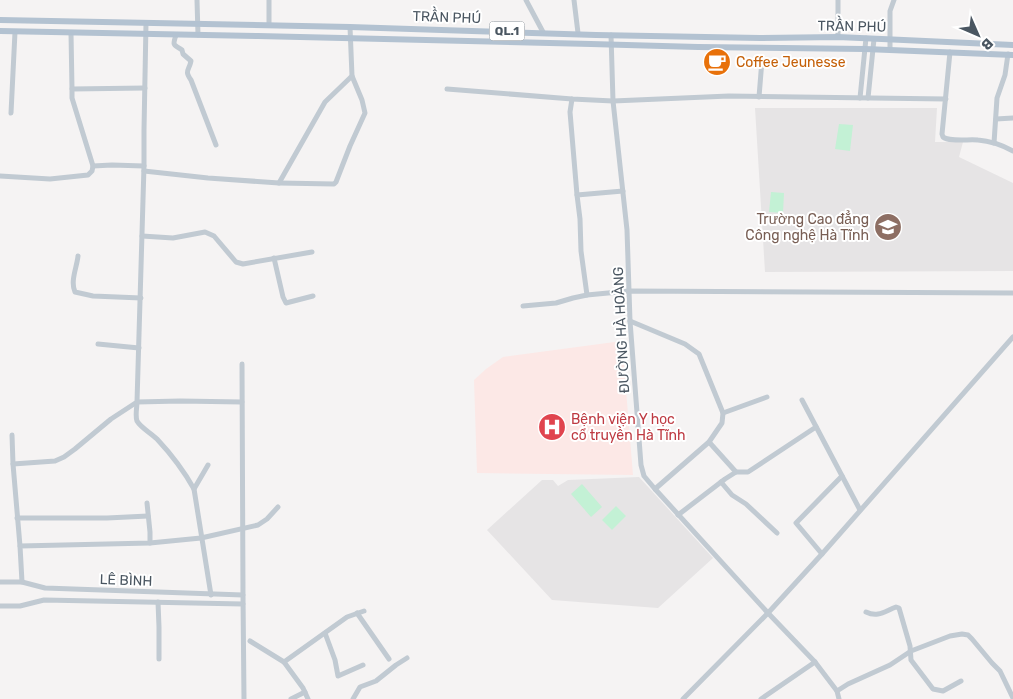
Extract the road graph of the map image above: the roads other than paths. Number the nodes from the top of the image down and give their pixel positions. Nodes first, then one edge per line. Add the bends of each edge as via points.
1 (196, 0) edge
2 (269, 0) edge
3 (526, 0) edge
4 (574, 0) edge
5 (838, 0) edge
6 (894, 0) edge
7 (0, 20) edge
8 (146, 23) junction
9 (198, 24) junction
10 (269, 25) junction
11 (350, 26) junction
12 (0, 31) edge
13 (15, 32) junction
14 (543, 32) junction
15 (71, 33) junction
16 (578, 33) junction
17 (145, 34) junction
18 (176, 35) junction
19 (198, 35) junction
20 (611, 35) junction
21 (838, 37) junction
22 (351, 38) junction
23 (866, 38) junction
24 (874, 39) junction
25 (890, 39) junction
26 (611, 45) junction
27 (1013, 45) edge
28 (865, 49) junction
29 (873, 50) junction
30 (890, 50) junction
31 (950, 52) junction
32 (1011, 55) edge
33 (762, 60) dead end
34 (352, 76) junction
35 (145, 88) junction
36 (72, 89) junction
37 (447, 89) dead end
38 (759, 97) junction
39 (860, 98) junction
40 (868, 98) junction
41 (572, 99) junction
42 (946, 99) junction
43 (613, 100) junction
44 (11, 113) dead end
45 (1013, 118) edge
46 (996, 119) junction
47 (994, 143) junction
48 (216, 146) dead end
49 (1013, 151) edge
50 (93, 166) junction
51 (144, 168) junction
52 (0, 176) edge
53 (279, 183) junction
54 (623, 191) junction
55 (577, 195) junction
56 (142, 236) junction
57 (312, 252) dead end
58 (78, 256) dead end
59 (274, 258) junction
60 (629, 291) junction
61 (1013, 293) edge
62 (587, 295) junction
63 (313, 296) dead end
64 (140, 298) junction
65 (523, 306) dead end
66 (630, 322) junction
67 (1013, 336) edge
68 (98, 344) dead end
69 (139, 348) junction
70 (242, 364) dead end
71 (767, 397) dead end
72 (802, 400) dead end
73 (138, 402) junction
74 (242, 402) junction
75 (723, 413) junction
76 (816, 427) junction
77 (12, 435) dead end
78 (709, 442) junction
79 (13, 464) junction
80 (208, 464) dead end
81 (736, 472) junction
82 (842, 476) junction
83 (721, 482) junction
84 (194, 489) junction
85 (654, 489) junction
86 (147, 503) dead end
87 (278, 507) dead end
88 (860, 510) junction
89 (678, 515) junction
90 (148, 516) junction
91 (17, 518) junction
92 (243, 529) junction
93 (778, 533) dead end
94 (201, 538) junction
95 (150, 543) junction
96 (20, 546) junction
97 (822, 554) junction
98 (0, 582) edge
99 (22, 582) junction
100 (44, 588) junction
101 (212, 595) junction
102 (243, 595) junction
103 (44, 600) junction
104 (158, 602) junction
105 (243, 604) junction
106 (0, 606) edge
107 (364, 611) dead end
108 (768, 612) junction
109 (866, 612) dead end
110 (357, 613) junction
111 (325, 633) junction
112 (250, 642) dead end
113 (911, 651) junction
114 (407, 658) dead end
115 (159, 659) dead end
116 (389, 659) dead end
117 (284, 662) junction
118 (816, 662) junction
119 (363, 665) dead end
120 (962, 681) dead end
121 (837, 691) junction
122 (305, 692) junction
123 (1013, 698) edge
124 (244, 699) edge
125 (291, 699) edge
126 (308, 699) edge
127 (353, 699) edge
128 (683, 699) edge
129 (761, 699) edge
130 (839, 699) edge

1 - 9 street
2 - 10 street
3 - 14 street
4 - 16 street
5 - 21 street
6 - 25 street via 890,11
7 - 8 main road, TRẦN PHÚ / QL.1
8 - 9 main road, TRẦN PHÚ / QL.1
8 - 17 street
9 - 10 main road, TRẦN PHÚ / QL.1
9 - 19 street
10 - 11 main road, TRẦN PHÚ / QL.1
11 - 14 main road, TRẦN PHÚ / QL.1
11 - 22 street
12 - 13 main road, TRẦN PHÚ / QL.1
13 - 15 main road, TRẦN PHÚ / QL.1
13 - 44 street
14 - 16 main road, TRẦN PHÚ / QL.1
15 - 17 main road, TRẦN PHÚ / QL.1
15 - 36 street
16 - 20 main road, TRẦN PHÚ / QL.1
17 - 18 main road, TRẦN PHÚ / QL.1
17 - 35 street
18 - 19 main road, TRẦN PHÚ / QL.1
18 - 48 street via 174,45 191,61 187,75
19 - 22 main road, TRẦN PHÚ / QL.1
20 - 21 main road, TRẦN PHÚ / QL.1
20 - 26 street, ĐƯỜNG HÀ HOÀNG
21 - 23 main road, TRẦN PHÚ / QL.1
22 - 26 main road, TRẦN PHÚ / QL.1
22 - 34 street
23 - 24 main road, TRẦN PHÚ / QL.1
23 - 28 street
24 - 25 main road, TRẦN PHÚ / QL.1
24 - 29 street
25 - 27 main road, TRẦN PHÚ / QL.1
25 - 30 street
26 - 28 main road, TRẦN PHÚ / QL.1
26 - 43 street, ĐƯỜNG HÀ HOÀNG
28 - 29 main road, TRẦN PHÚ / QL.1
28 - 39 street
29 - 30 main road, TRẦN PHÚ / QL.1
29 - 40 street
30 - 31 main road, TRẦN PHÚ / QL.1
31 - 32 main road, TRẦN PHÚ / QL.1
31 - 42 street
32 - 46 street via 997,98
33 - 38 street
34 - 53 street via 326,102
34 - 53 street via 365,113 336,182
35 - 36 street
35 - 51 street
36 - 50 street
37 - 41 street
38 - 39 street
38 - 43 street
39 - 40 street
40 - 42 street
41 - 43 street
41 - 55 street via 570,112
42 - 47 street via 942,134 945,139
43 - 54 street, ĐƯỜNG HÀ HOÀNG
45 - 46 street
46 - 47 street
47 - 49 street
50 - 51 street via 112,164
50 - 52 street via 88,175 79,176 50,179
51 - 53 street via 208,178
51 - 56 street
54 - 55 street
54 - 60 street, ĐƯỜNG HÀ HOÀNG
55 - 62 street
56 - 59 street via 173,238 206,232 214,236 236,262
56 - 64 street
57 - 59 street
58 - 64 street via 75,292
59 - 63 street via 286,303
60 - 61 street
60 - 62 street
60 - 66 street, ĐƯỜNG HÀ HOÀNG
62 - 65 street via 556,303
64 - 69 street
66 - 75 street via 685,344 699,354
66 - 85 street, ĐƯỜNG HÀ HOÀNG via 641,465 644,476
67 - 88 street
68 - 69 street
69 - 73 street
70 - 74 street
71 - 75 street
72 - 76 street
73 - 74 street
73 - 79 street via 64,457 55,461
73 - 84 street via 136,419 172,456
74 - 92 street
75 - 78 street via 722,423
76 - 81 street via 748,472
76 - 82 street
77 - 79 street
78 - 81 street
78 - 85 street
79 - 91 street
80 - 84 street
81 - 83 street
82 - 88 street
82 - 97 street via 796,523
83 - 89 street
83 - 93 street
84 - 94 street
85 - 89 street, ĐƯỜNG HÀ HOÀNG
86 - 90 street
87 - 92 street via 264,522
88 - 97 street
89 - 108 street, ĐƯỜNG HÀ HOÀNG
90 - 91 street
90 - 95 street
91 - 96 street
92 - 94 street
92 - 102 street
94 - 95 street
94 - 101 street
95 - 96 street
96 - 99 street
97 - 108 street
98 - 99 street, LÊ BÌNH
99 - 100 street, LÊ BÌNH
100 - 101 street, LÊ BÌNH
100 - 103 street
101 - 102 street, LÊ BÌNH
102 - 105 street
103 - 104 street, LÊ BÌNH
103 - 106 street, LÊ BÌNH via 20,606
104 - 105 street, LÊ BÌNH
104 - 115 street
105 - 124 street
107 - 110 street
108 - 118 street, ĐƯỜNG HÀ HOÀNG
108 - 128 street
109 - 113 street via 878,615 899,608
110 - 111 street
110 - 116 street
111 - 117 street
111 - 119 street via 338,676
112 - 117 street
113 - 120 street via 911,660 933,689 942,691
113 - 121 street
113 - 123 street via 950,636 968,636 1000,671
114 - 127 street via 376,681 360,687
117 - 122 street
118 - 121 street, ĐƯỜNG HÀ HOÀNG
118 - 129 street
121 - 130 street, ĐƯỜNG HÀ HOÀNG
122 - 125 street
122 - 126 street

